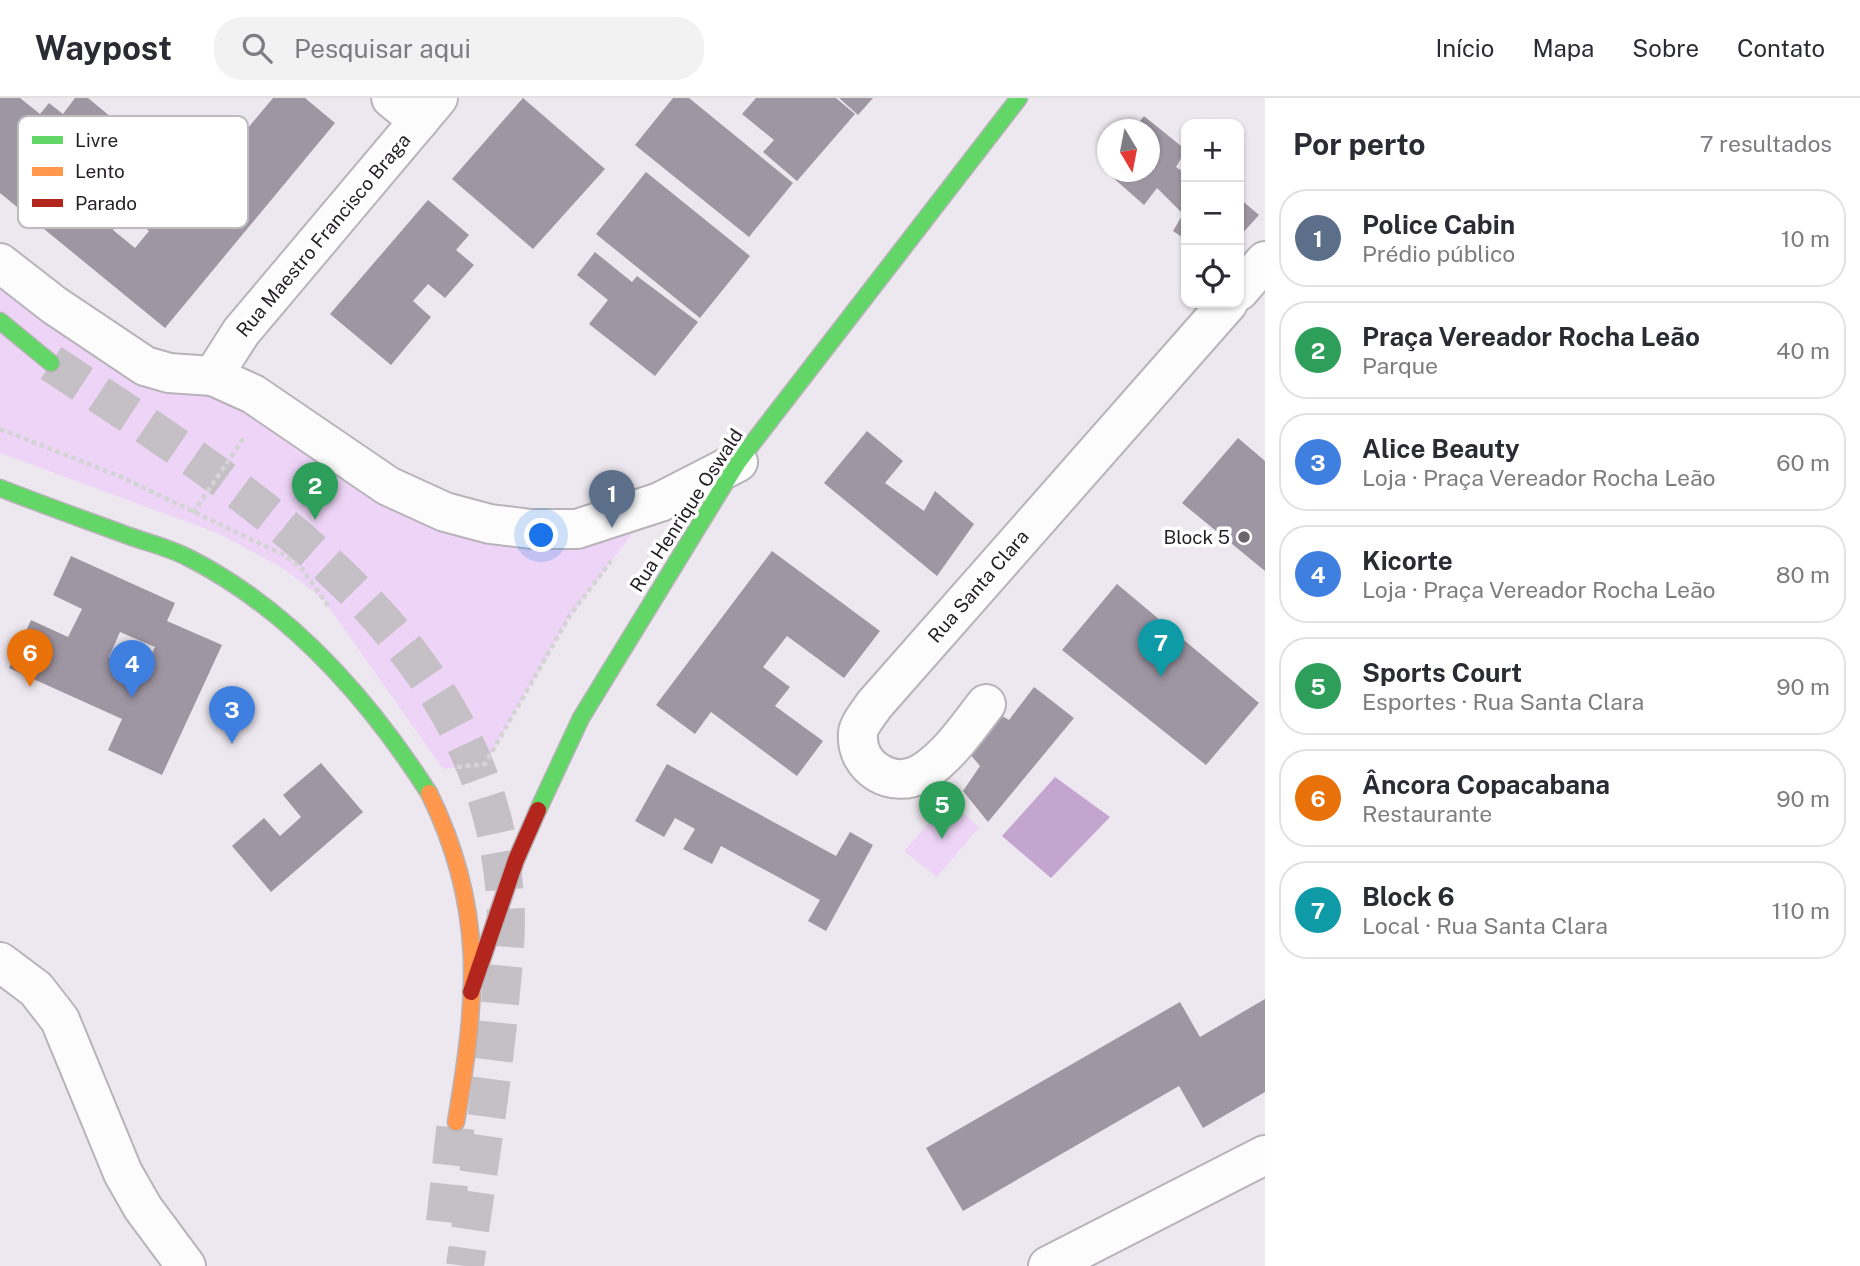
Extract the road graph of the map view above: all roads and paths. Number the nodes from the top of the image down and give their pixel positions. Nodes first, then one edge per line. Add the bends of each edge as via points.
1 (1019, 98) edge
2 (416, 106) edge
3 (1265, 261) edge
4 (0, 263) edge
5 (1244, 285) edge
6 (1224, 308) edge
7 (0, 321) edge
8 (51, 363) tunnel mouth
9 (213, 376) junction
10 (267, 404) junction
11 (0, 429) edge
12 (738, 462) junction
13 (0, 488) edge
14 (193, 513) junction
15 (614, 556) dead end
16 (331, 610) dead end
17 (986, 704) dead end
18 (453, 768) dead end
19 (0, 962) edge
20 (471, 992) junction
21 (456, 1122) tunnel mouth
22 (1265, 1155) edge
23 (186, 1266) edge
24 (1048, 1266) edge

1 - 12 main road, Rua Henrique Oswald
2 - 9 street, Rua Maestro Francisco Braga via 241,332
3 - 5 street
4 - 9 street via 145,366
6 - 17 street, Rua Santa Clara via 874,705 858,730 858,746 880,775 900,779 921,774
7 - 8 main road
9 - 10 street
10 - 12 street via 388,486 444,512 531,530 577,528 613,519 660,502
10 - 14 path
11 - 14 path via 119,476
12 - 20 main road, Rua Henrique Oswald via 581,718 516,860
13 - 20 main road via 189,558 261,605 328,662 418,774 452,843 466,890
14 - 16 path via 285,555 302,569
15 - 18 path via 570,615 485,764
19 - 23 street via 36,989 60,1020 123,1173
20 - 21 main road via 466,1067
22 - 24 street

